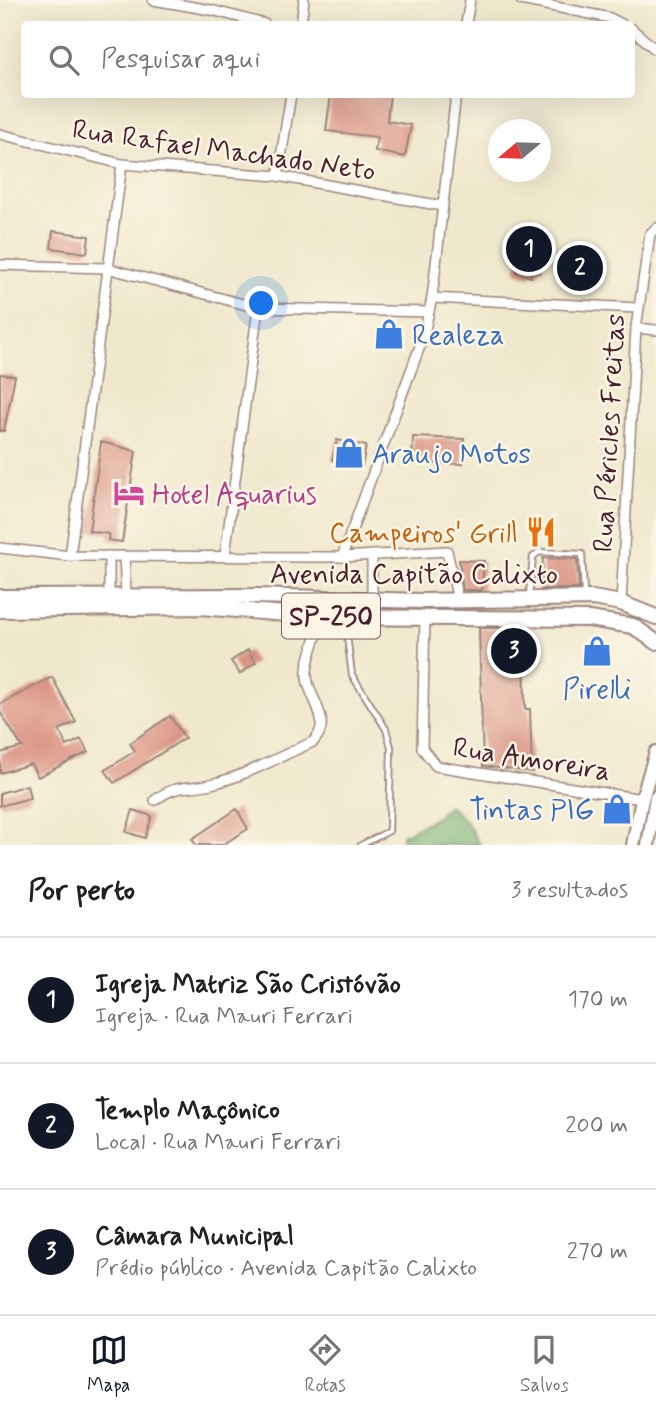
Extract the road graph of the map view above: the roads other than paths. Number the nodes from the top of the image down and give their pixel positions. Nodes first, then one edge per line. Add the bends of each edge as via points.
1 (153, 0) edge
2 (304, 0) edge
3 (470, 0) edge
4 (521, 0) edge
5 (253, 21) edge
6 (301, 21) edge
7 (466, 21) edge
8 (616, 21) edge
9 (635, 32) edge
10 (656, 50) edge
11 (289, 98) edge
12 (456, 98) edge
13 (0, 134) edge
14 (122, 163) junction
15 (278, 176) junction
16 (442, 206) junction
17 (656, 228) edge
18 (0, 265) edge
19 (107, 268) junction
20 (432, 298) junction
21 (638, 307) junction
22 (258, 308) junction
23 (429, 312) junction
24 (636, 328) junction
25 (656, 330) edge
26 (0, 548) edge
27 (225, 555) junction
28 (372, 555) junction
29 (70, 556) junction
30 (109, 556) junction
31 (124, 556) junction
32 (342, 557) junction
33 (126, 595) junction
34 (109, 596) junction
35 (0, 597) edge
36 (584, 598) junction
37 (372, 599) junction
38 (529, 599) junction
39 (458, 600) junction
40 (621, 603) junction
41 (0, 610) edge
42 (345, 615) junction
43 (425, 616) junction
44 (323, 617) junction
45 (656, 617) edge
46 (656, 642) edge
47 (656, 752) edge
48 (654, 767) edge
49 (656, 797) edge
50 (642, 799) junction
51 (155, 800) dead end
52 (361, 845) edge
53 (633, 845) edge
54 (648, 845) edge

1 - 5 street
2 - 6 street
3 - 7 street
4 - 8 street
9 - 10 street
11 - 15 street
12 - 16 street
13 - 14 street, Rua Rafael Machado Neto
14 - 15 street, Rua Rafael Machado Neto
14 - 19 street
15 - 16 street, Rua Rafael Machado Neto
16 - 20 street
17 - 21 street, Rua Péricles Freitas via 650,234
18 - 19 street
19 - 22 street
19 - 29 street
20 - 21 street
20 - 23 street
21 - 24 street, Rua Péricles Freitas
22 - 23 street
22 - 27 street
23 - 32 street
24 - 25 street
24 - 40 street, Rua Péricles Freitas
26 - 29 street
27 - 31 street
27 - 32 street
28 - 32 street
28 - 37 street
28 - 39 street via 447,551
29 - 30 street
30 - 31 street
30 - 34 street
31 - 33 street
33 - 34 main road, Avenida Capitão Calixto / SP-250
33 - 37 main road, Avenida Capitão Calixto / SP-250
34 - 35 main road, Avenida Capitão Calixto / SP-250
36 - 38 main road, Avenida Capitão Calixto / SP-250
36 - 38 lane via 582,554 539,552 533,557
36 - 40 main road, Avenida Capitão Calixto / SP-250
37 - 39 main road, Avenida Capitão Calixto / SP-250
38 - 39 main road, Avenida Capitão Calixto / SP-250
40 - 45 main road, Avenida Capitão Calixto / SP-250
41 - 44 main road, Avenida Capitão Calixto / SP-250 via 200,607
42 - 43 main road, Avenida Capitão Calixto / SP-250
42 - 44 main road, Avenida Capitão Calixto / SP-250
42 - 52 lane via 352,676 386,729 391,747 389,831
43 - 46 main road, Avenida Capitão Calixto / SP-250 via 598,619 633,626
43 - 50 street, Rua Amoreira via 422,748 436,766
44 - 51 street via 306,671 322,726 313,742 210,785 176,787
47 - 48 street
48 - 50 street
49 - 54 street
50 - 53 street

